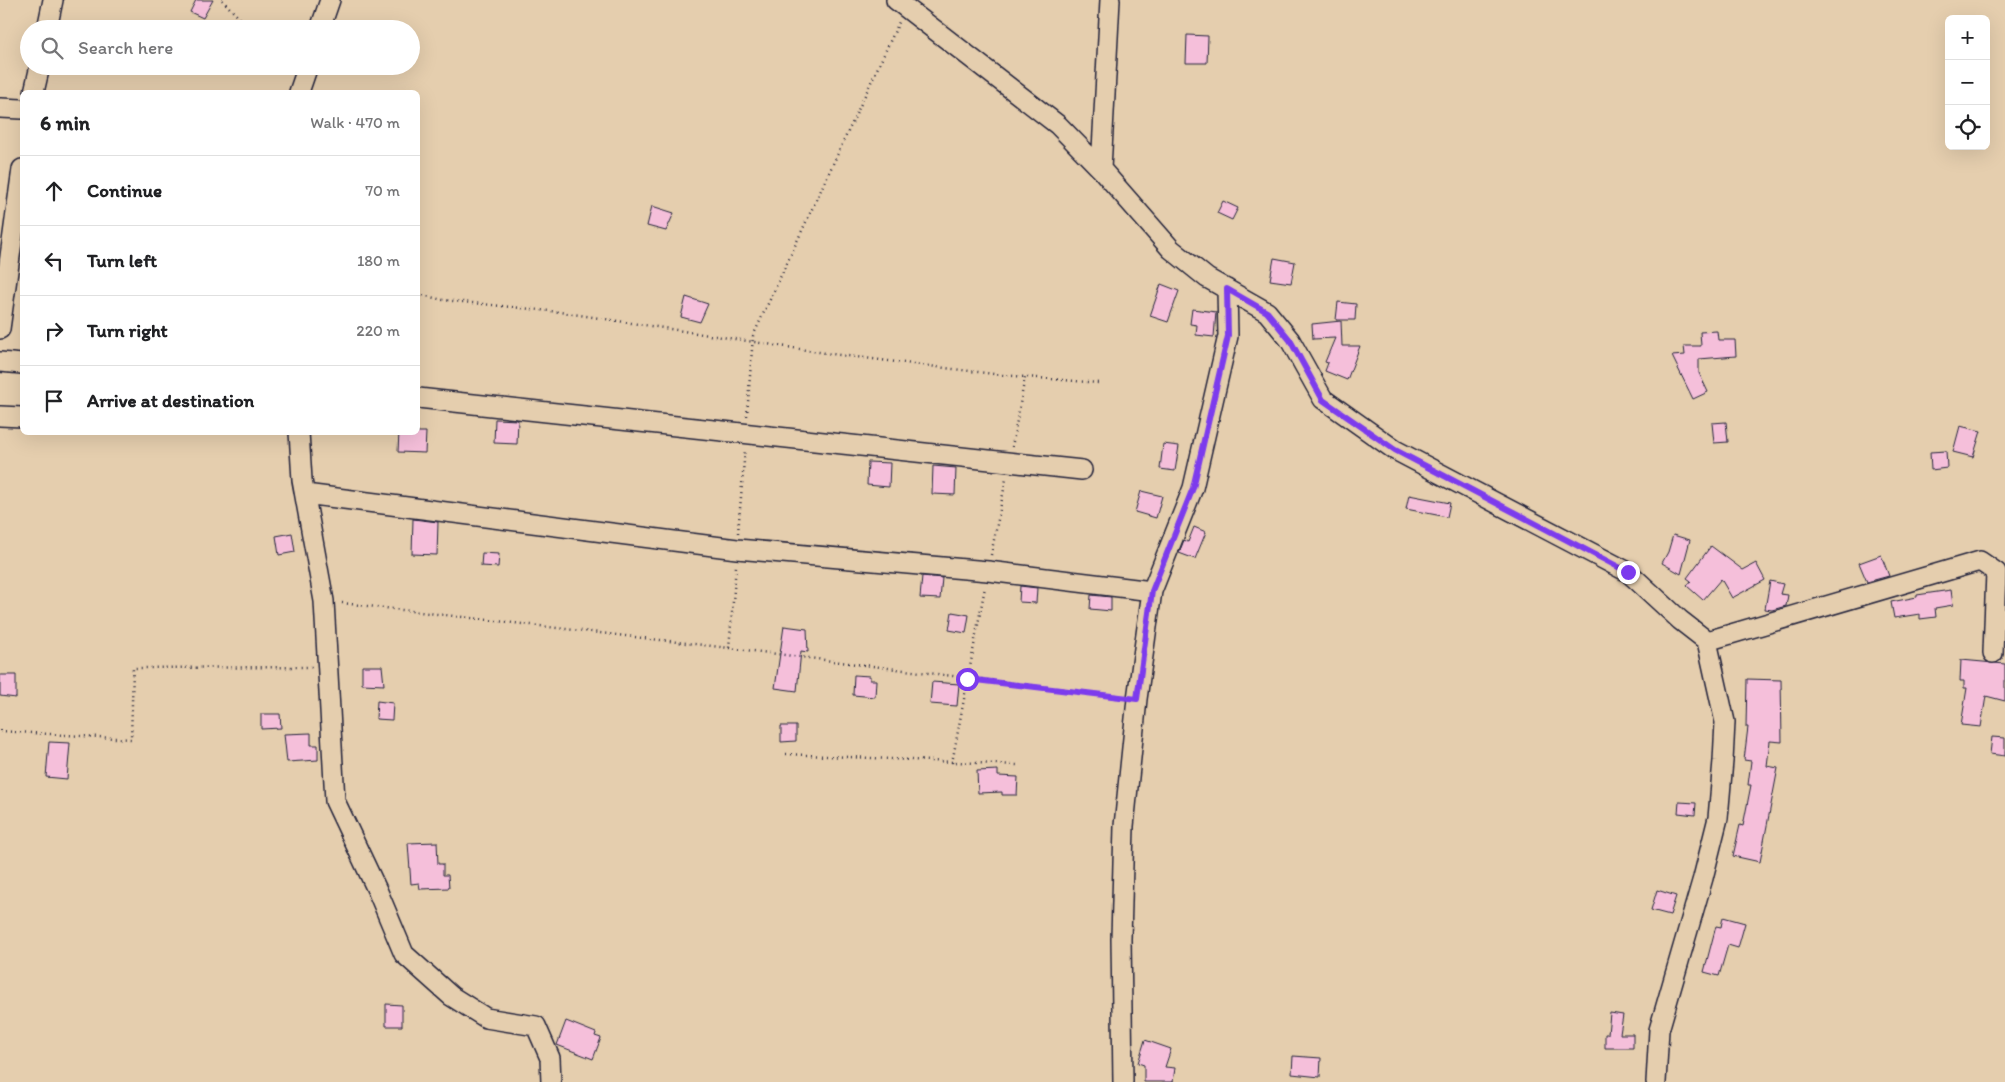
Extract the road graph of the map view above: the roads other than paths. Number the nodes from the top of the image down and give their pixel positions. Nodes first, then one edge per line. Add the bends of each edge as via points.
1 (53, 0) edge
2 (330, 0) edge
3 (896, 0) edge
4 (1110, 0) edge
5 (49, 20) edge
6 (323, 20) edge
7 (38, 75) edge
8 (305, 75) edge
9 (34, 90) edge
10 (300, 90) edge
11 (0, 108) edge
12 (20, 108) edge
13 (1101, 169) junction
14 (20, 184) edge
15 (1227, 289) junction
16 (0, 329) edge
17 (0, 362) edge
18 (20, 364) edge
19 (420, 398) edge
20 (0, 416) edge
21 (20, 417) edge
22 (299, 435) edge
23 (1082, 470) dead end
24 (305, 494) junction
25 (1152, 591) junction
26 (1707, 640) junction
27 (1993, 653) dead end
28 (551, 1082) edge
29 (1123, 1082) edge
30 (1656, 1082) edge

1 - 5 street
2 - 6 street
3 - 13 street via 1058,125
4 - 13 street
7 - 9 street
8 - 10 street
11 - 12 street
13 - 15 street via 1170,249
14 - 16 street
15 - 25 street via 1228,336 1193,488
15 - 26 street via 1267,312 1290,340 1323,400 1395,450 1628,572
17 - 18 street
19 - 23 street
20 - 21 street
22 - 24 street
24 - 25 street via 737,549 988,571
24 - 28 street via 324,601 335,800 404,954 451,996 486,1018 536,1026 550,1058
25 - 29 street via 1124,826 1121,939
26 - 27 street via 1980,562 1996,572
26 - 30 street via 1725,722 1718,818 1659,1030

